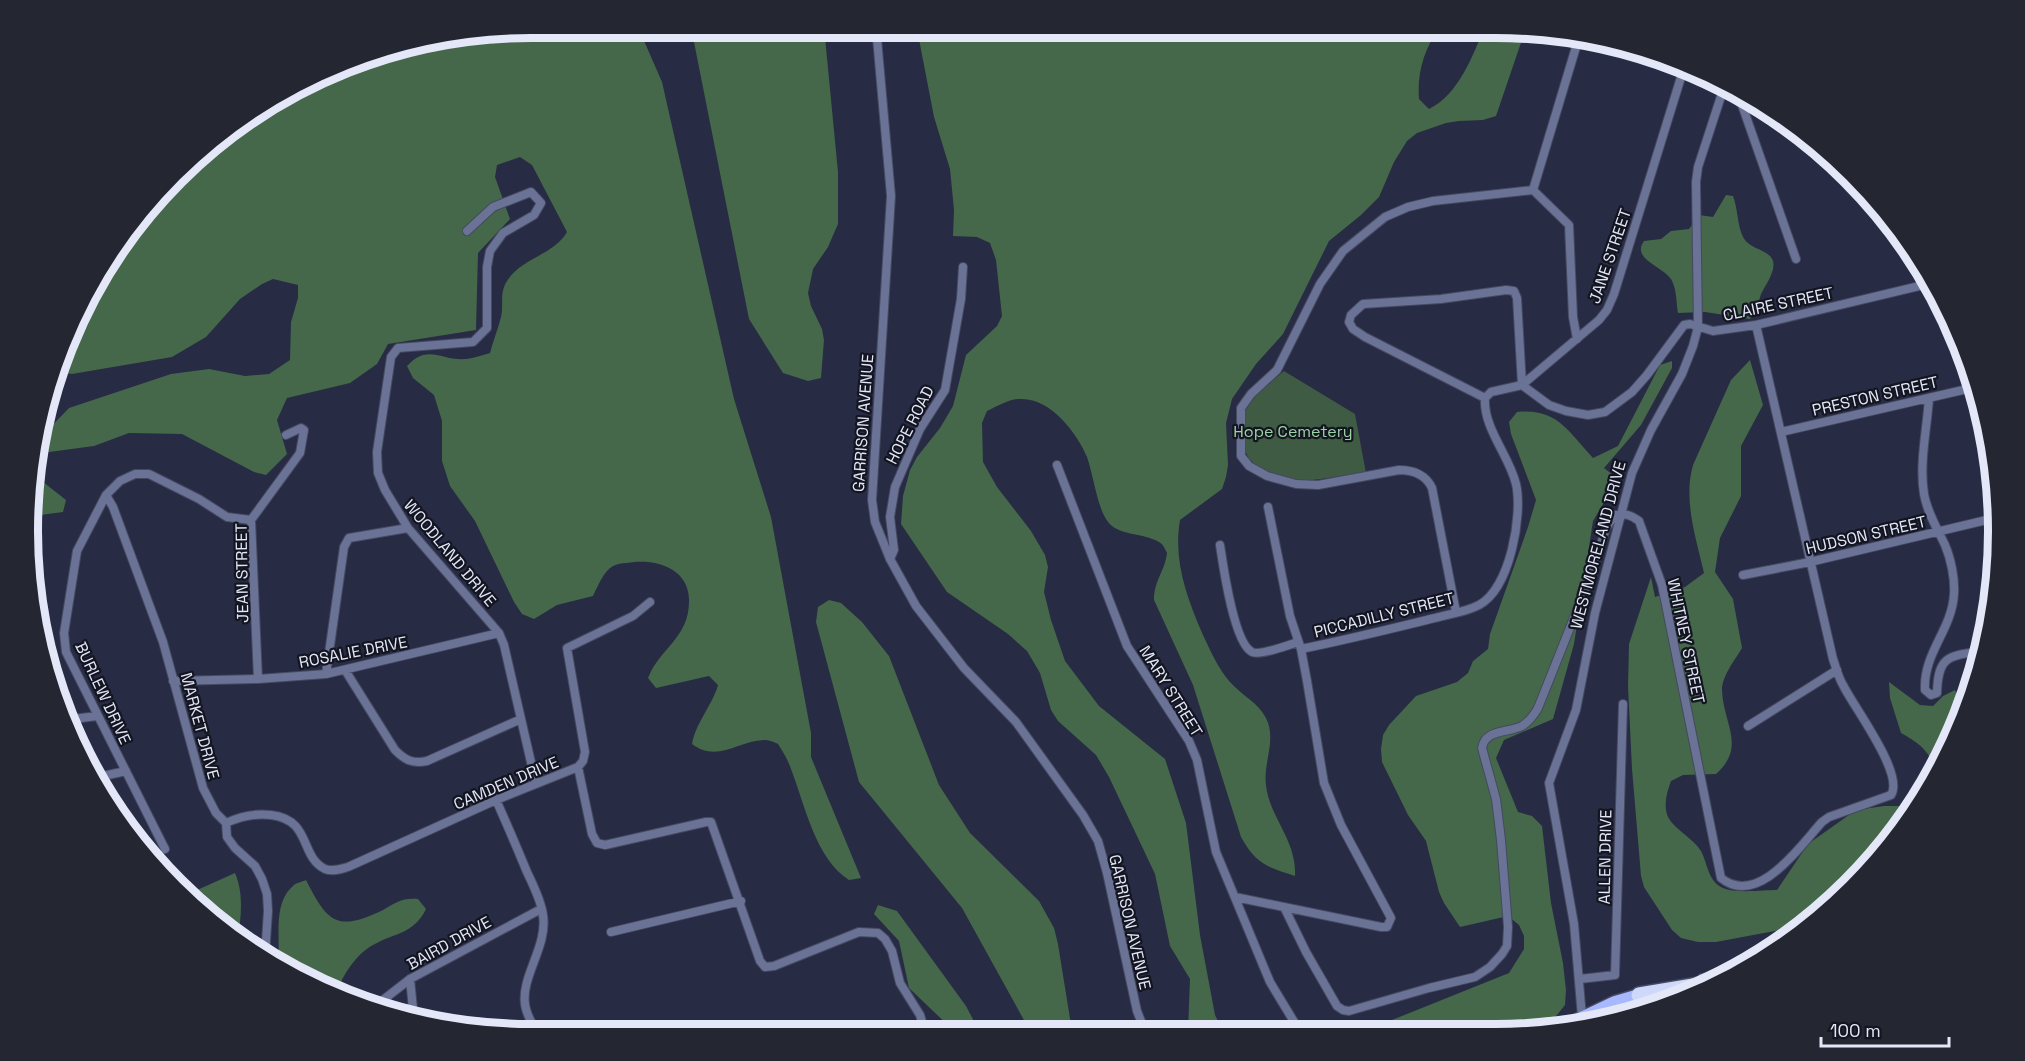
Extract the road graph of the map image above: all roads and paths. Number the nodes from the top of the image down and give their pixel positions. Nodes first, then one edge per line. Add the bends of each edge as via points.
1 (877, 38) edge
2 (1578, 45) edge
3 (1682, 75) edge
4 (1722, 93) edge
5 (1741, 104) edge
6 (1533, 190) junction
7 (467, 231) dead end
8 (1796, 259) dead end
9 (963, 267) dead end
10 (1922, 285) edge
11 (1756, 325) junction
12 (1698, 327) junction
13 (1577, 339) junction
14 (1522, 386) junction
15 (1967, 389) edge
16 (1485, 398) junction
17 (1929, 398) junction
18 (1781, 432) junction
19 (286, 435) dead end
20 (1057, 465) dead end
21 (106, 495) junction
22 (1268, 507) dead end
23 (1622, 514) junction
24 (251, 520) junction
25 (1987, 520) edge
26 (408, 528) junction
27 (1938, 532) junction
28 (1220, 545) dead end
29 (890, 559) junction
30 (1810, 562) junction
31 (1743, 575) dead end
32 (650, 602) dead end
33 (1456, 612) junction
34 (499, 633) junction
35 (1299, 646) junction
36 (1972, 652) edge
37 (345, 670) junction
38 (1837, 670) junction
39 (326, 674) junction
40 (258, 680) junction
41 (173, 681) junction
42 (1623, 704) dead end
43 (98, 716) junction
44 (75, 719) edge
45 (521, 719) junction
46 (1748, 726) dead end
47 (578, 766) junction
48 (126, 771) junction
49 (103, 776) edge
50 (537, 784) junction
51 (496, 800) junction
52 (226, 823) junction
53 (165, 849) dead end
54 (1235, 897) junction
55 (741, 902) junction
56 (541, 909) junction
57 (1285, 909) junction
58 (611, 932) dead end
59 (265, 945) edge
60 (1580, 979) junction
61 (410, 980) junction
62 (1696, 980) edge
63 (1675, 989) edge
64 (1639, 995) junction
65 (383, 1000) edge
66 (413, 1009) edge
67 (1596, 1013) edge
68 (1584, 1015) edge
69 (532, 1024) edge
70 (922, 1024) edge
71 (1142, 1024) edge
72 (1295, 1024) edge

1 - 29 street, GARRISON AVENUE via 891,196 872,500 875,522
2 - 6 street
3 - 13 street, JANE STREET via 1611,302 1599,320
4 - 12 street, WESTMORELAND DRIVE via 1696,182
5 - 8 street
6 - 13 street via 1569,225
6 - 33 street via 1433,201 1385,217 1343,251 1320,284 1277,370 1241,408 1242,456 1249,466 1267,476 1318,486 1409,470 1429,481
7 - 26 street, WOODLAND DRIVE via 493,207 531,192 541,203 534,215 503,233 490,251 487,328 473,342 398,348 391,357 377,452 378,473 393,507
9 - 29 street, HOPE ROAD via 945,390 920,429 895,487 890,517 894,550
10 - 11 street, CLAIRE STREET
11 - 12 street, CLAIRE STREET via 1713,331
11 - 18 street, WHITNEY STREET
12 - 14 street, CLAIRE STREET via 1684,325 1640,383 1605,412 1588,415 1566,411 1549,405
12 - 23 street, WESTMORELAND DRIVE via 1682,374 1639,454
13 - 14 street, JANE STREET
14 - 16 street, JANE STREET via 1491,392
14 - 16 street via 1514,291 1363,304 1351,315 1353,329
15 - 17 street, PRESTON STREET
16 - 33 street, PICCADILLY STREET via 1487,416 1516,485 1516,532 1513,550 1496,589 1479,606
17 - 18 street, PRESTON STREET
17 - 27 street via 1924,494
18 - 30 street, WHITNEY STREET
19 - 24 street, JEAN STREET via 304,430 300,453
20 - 54 street, MARY STREET via 1127,646 1189,741 1197,760 1216,852
21 - 24 street, BURLEW DRIVE via 120,481 135,474 149,474 227,517
21 - 41 street, MARKET DRIVE via 163,642
21 - 43 street, BURLEW DRIVE via 77,551 64,633 66,652
22 - 35 street
23 - 38 street, WHITNEY STREET via 1639,521 1662,585 1718,868 1721,878 1728,883 1760,883 1829,817 1894,791 1887,758
23 - 57 street via 1614,515 1606,528 1593,570 1532,718 1483,741 1501,840 1508,927 1503,954 1475,977 1343,1010 1337,1006
23 - 60 street, WESTMORELAND DRIVE via 1595,613 1576,710 1550,783
24 - 40 street, JEAN STREET
25 - 27 street, HUDSON STREET
26 - 34 street, WOODLAND DRIVE
26 - 39 street via 349,538 344,547
27 - 30 street, HUDSON STREET
27 - 36 street via 1946,547 1954,594 1949,618 1924,676 1925,690 1931,695 1937,693 1939,671 1953,655
28 - 35 street via 1229,601 1247,647 1259,653
29 - 71 street, GARRISON AVENUE via 916,606 964,668 1016,722 1098,841
30 - 31 street, HUDSON STREET
30 - 38 street, WHITNEY STREET
32 - 47 street via 633,616 567,648 585,752
33 - 35 street, PICCADILLY STREET via 1362,636
34 - 37 street, ROSALIE DRIVE
34 - 45 street, WOODLAND DRIVE
35 - 57 street, PICCADILLY STREET via 1324,783 1341,825 1391,918 1387,927 1381,927
37 - 39 street, ROSALIE DRIVE
37 - 45 street via 395,750 406,761 427,761
38 - 46 street
39 - 40 street, ROSALIE DRIVE
40 - 41 street, ROSALIE DRIVE
41 - 52 street, MARKET DRIVE via 202,788
42 - 60 street, ALLEN DRIVE via 1615,975
43 - 44 street
43 - 48 street, BURLEW DRIVE
45 - 50 street, WOODLAND DRIVE
47 - 50 street, CAMDEN DRIVE
47 - 55 street, CAMDEN DRIVE via 597,843 604,845 711,822
48 - 49 street
48 - 53 street, BURLEW DRIVE
50 - 51 street, CAMDEN DRIVE
51 - 52 street, CAMDEN DRIVE via 334,871 314,859 288,818 242,815
51 - 56 street
52 - 59 street, MARKET DRIVE via 227,837 255,866 267,894
54 - 57 street, PICCADILLY STREET
54 - 72 street, MARY STREET via 1270,982
55 - 58 street
55 - 70 street, CAMDEN DRIVE via 765,968 859,932 878,933 892,951 900,983
56 - 61 street, BAIRD DRIVE
56 - 69 street via 543,930 525,992
60 - 68 street, WESTMORELAND DRIVE
61 - 65 street, BAIRD DRIVE
61 - 66 street
62 - 64 street
63 - 64 highway
64 - 67 main road

